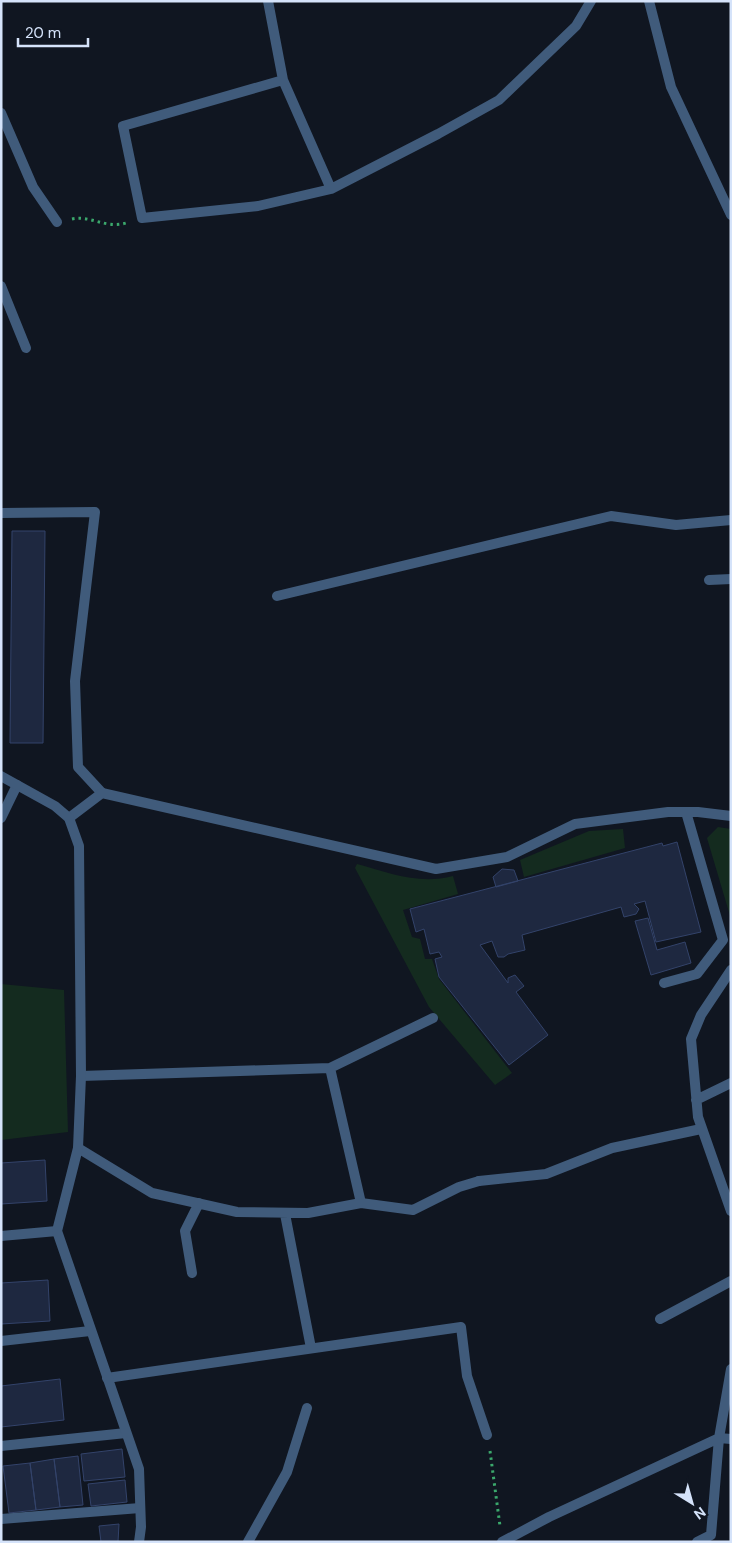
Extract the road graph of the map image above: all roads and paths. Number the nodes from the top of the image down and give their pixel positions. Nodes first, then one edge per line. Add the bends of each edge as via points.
1 (268, 1) edge
2 (591, 1) edge
3 (649, 1) edge
4 (283, 80) junction
5 (1, 113) edge
6 (331, 189) junction
7 (731, 215) edge
8 (57, 222) joint
9 (107, 226) dead end
10 (1, 286) edge
11 (26, 348) dead end
12 (1, 513) edge
13 (731, 520) edge
14 (731, 579) edge
15 (709, 580) dead end
16 (277, 596) dead end
17 (1, 776) edge
18 (17, 785) junction
19 (102, 793) junction
20 (686, 812) junction
21 (731, 816) edge
22 (1, 818) edge
23 (69, 818) junction
24 (731, 970) edge
25 (664, 983) dead end
26 (433, 1018) dead end
27 (330, 1068) junction
28 (81, 1076) junction
29 (731, 1083) edge
30 (696, 1100) junction
31 (701, 1129) junction
32 (78, 1148) junction
33 (199, 1203) junction
34 (361, 1203) junction
35 (731, 1211) edge
36 (285, 1214) junction
37 (56, 1231) junction
38 (1, 1236) edge
39 (192, 1273) dead end
40 (731, 1281) edge
41 (660, 1319) dead end
42 (90, 1331) junction
43 (1, 1341) edge
44 (311, 1348) junction
45 (731, 1369) edge
46 (107, 1378) junction
47 (307, 1408) dead end
48 (126, 1433) junction
49 (488, 1435) joint
50 (719, 1438) junction
51 (731, 1439) edge
52 (1, 1446) edge
53 (140, 1508) junction
54 (1, 1519) edge
55 (501, 1537) edge
56 (139, 1542) edge
57 (248, 1542) edge
58 (697, 1542) edge

1 - 4 street
2 - 6 street via 576,26 499,100
3 - 7 street via 671,87
4 - 6 street
4 - 6 street via 123,126 142,218 258,206
5 - 8 street via 32,187
8 - 9 path via 81,217
10 - 11 street
12 - 19 street via 95,512 75,681 78,767
13 - 16 street via 676,525 610,516
14 - 15 street
17 - 18 street
18 - 22 street
18 - 23 street via 55,806
19 - 20 street via 436,869 508,857 575,824
19 - 23 street
20 - 21 street
20 - 25 street via 723,940 697,974
23 - 28 street via 79,846
24 - 30 street via 701,1015 690,1039
26 - 27 street
27 - 28 street
27 - 34 street
28 - 32 street
29 - 30 street
30 - 31 street
31 - 34 street via 612,1148 546,1174 479,1180 413,1210
31 - 35 street
32 - 33 street via 152,1193
32 - 37 street
33 - 36 street via 237,1212
33 - 39 street via 185,1231
34 - 36 street
36 - 44 street
37 - 38 street
37 - 42 street
40 - 41 street
42 - 43 street
42 - 46 street
44 - 46 street
44 - 49 street via 461,1327 467,1376
45 - 50 street
46 - 48 street
47 - 57 street via 288,1472
48 - 52 street
48 - 53 street via 139,1470
49 - 55 path
50 - 51 street
50 - 55 street
50 - 58 street via 711,1535
53 - 54 street
53 - 56 street

